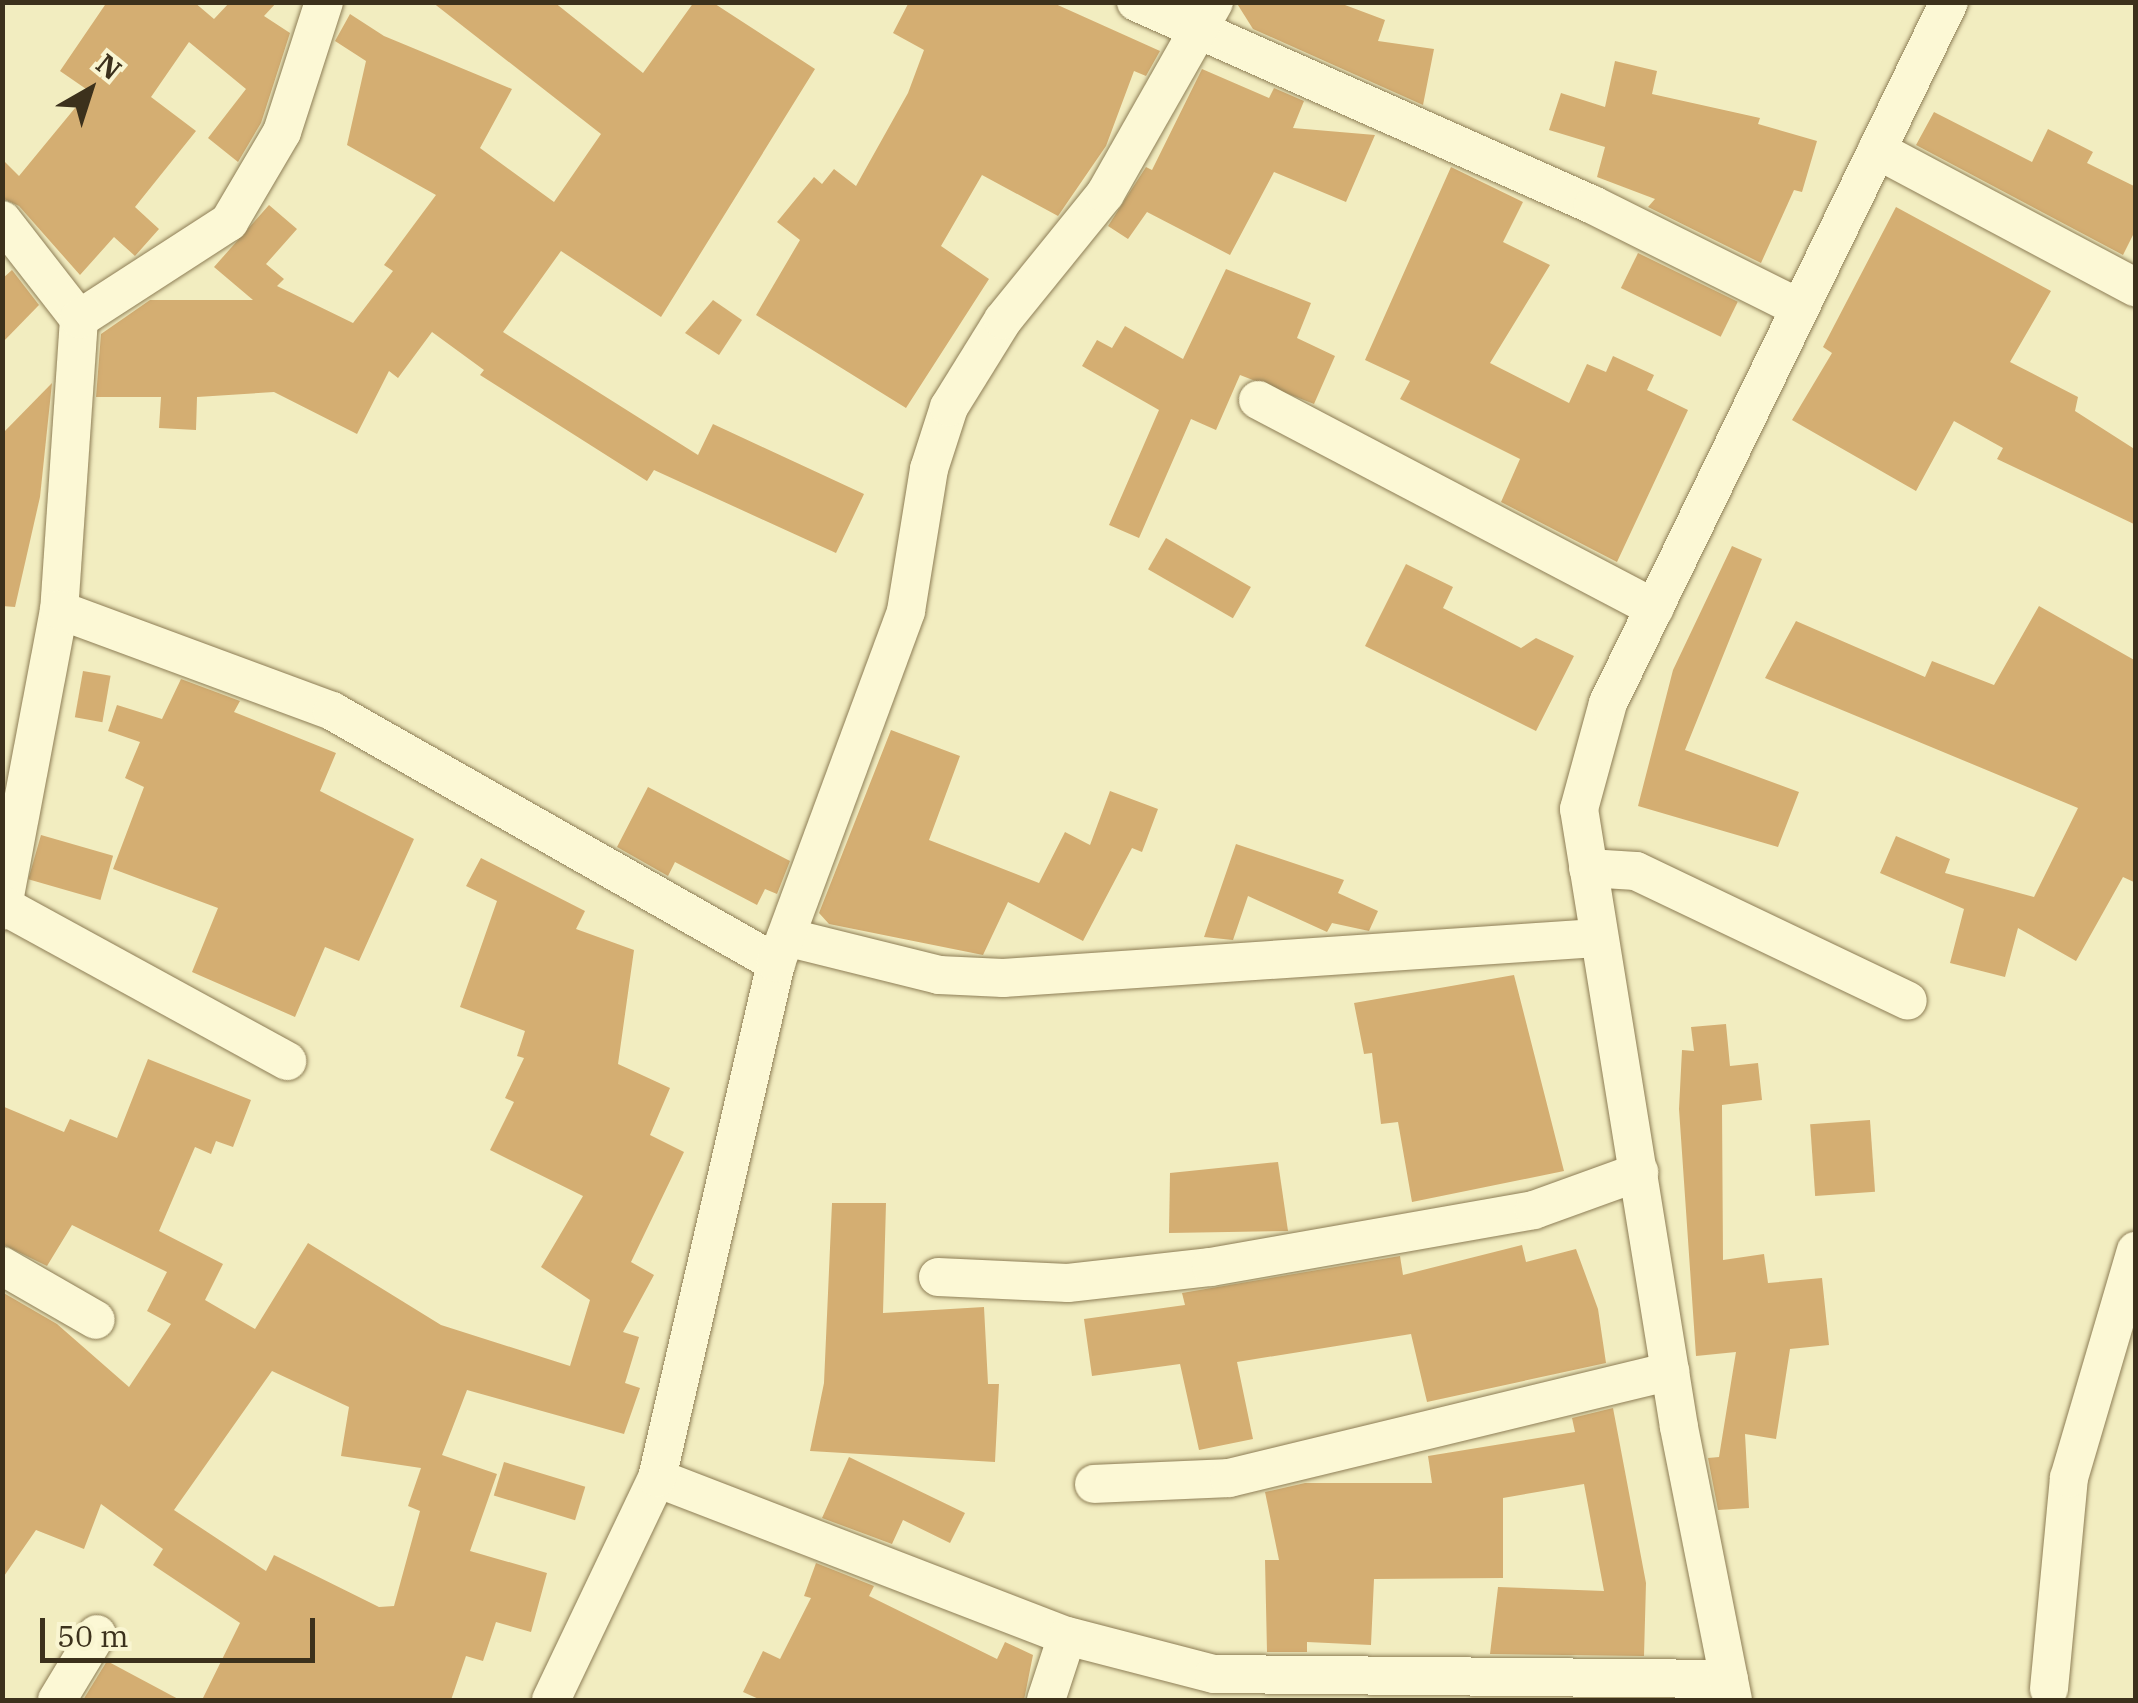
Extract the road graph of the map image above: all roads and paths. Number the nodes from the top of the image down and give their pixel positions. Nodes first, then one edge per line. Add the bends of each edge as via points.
1 (324, 2) edge
2 (1136, 2) edge
3 (1949, 2) edge
4 (1205, 16) edge
5 (1877, 150) junction
6 (2, 220) edge
7 (2136, 288) edge
8 (1798, 307) junction
9 (79, 319) junction
10 (1258, 400) dead end
11 (1655, 608) junction
12 (59, 610) junction
13 (1588, 868) junction
14 (3, 908) edge
15 (1598, 938) junction
16 (781, 950) junction
17 (1908, 1002) dead end
18 (287, 1061) dead end
19 (1638, 1172) junction
20 (2136, 1250) edge
21 (2, 1266) edge
22 (938, 1277) dead end
23 (96, 1320) dead end
24 (1670, 1371) junction
25 (657, 1478) junction
26 (1094, 1484) dead end
27 (97, 1634) dead end
28 (1068, 1636) junction
29 (2050, 1688) dead end
30 (1731, 1690) edge
31 (57, 1700) edge
32 (551, 1700) edge
33 (1046, 1700) edge

1 - 9 street via 282,132 229,222
2 - 4 street
3 - 5 street
4 - 8 street
4 - 16 street via 1105,194 1003,320 948,407 906,611
5 - 7 street
5 - 8 street
6 - 9 street
8 - 11 street
9 - 12 street
10 - 11 street
11 - 13 street via 1608,703 1579,808
12 - 14 street
12 - 16 street via 332,711
13 - 15 street
13 - 17 street via 1636,871
14 - 18 street
15 - 16 street via 1003,978 939,976
15 - 19 street
16 - 25 street
19 - 22 street via 1534,1210 1211,1268 1068,1283
19 - 24 street
20 - 29 street via 2068,1478
21 - 23 street
24 - 26 street via 1229,1478
24 - 30 street
25 - 28 street
25 - 32 street
27 - 31 street
28 - 30 street via 1214,1674
28 - 33 street

